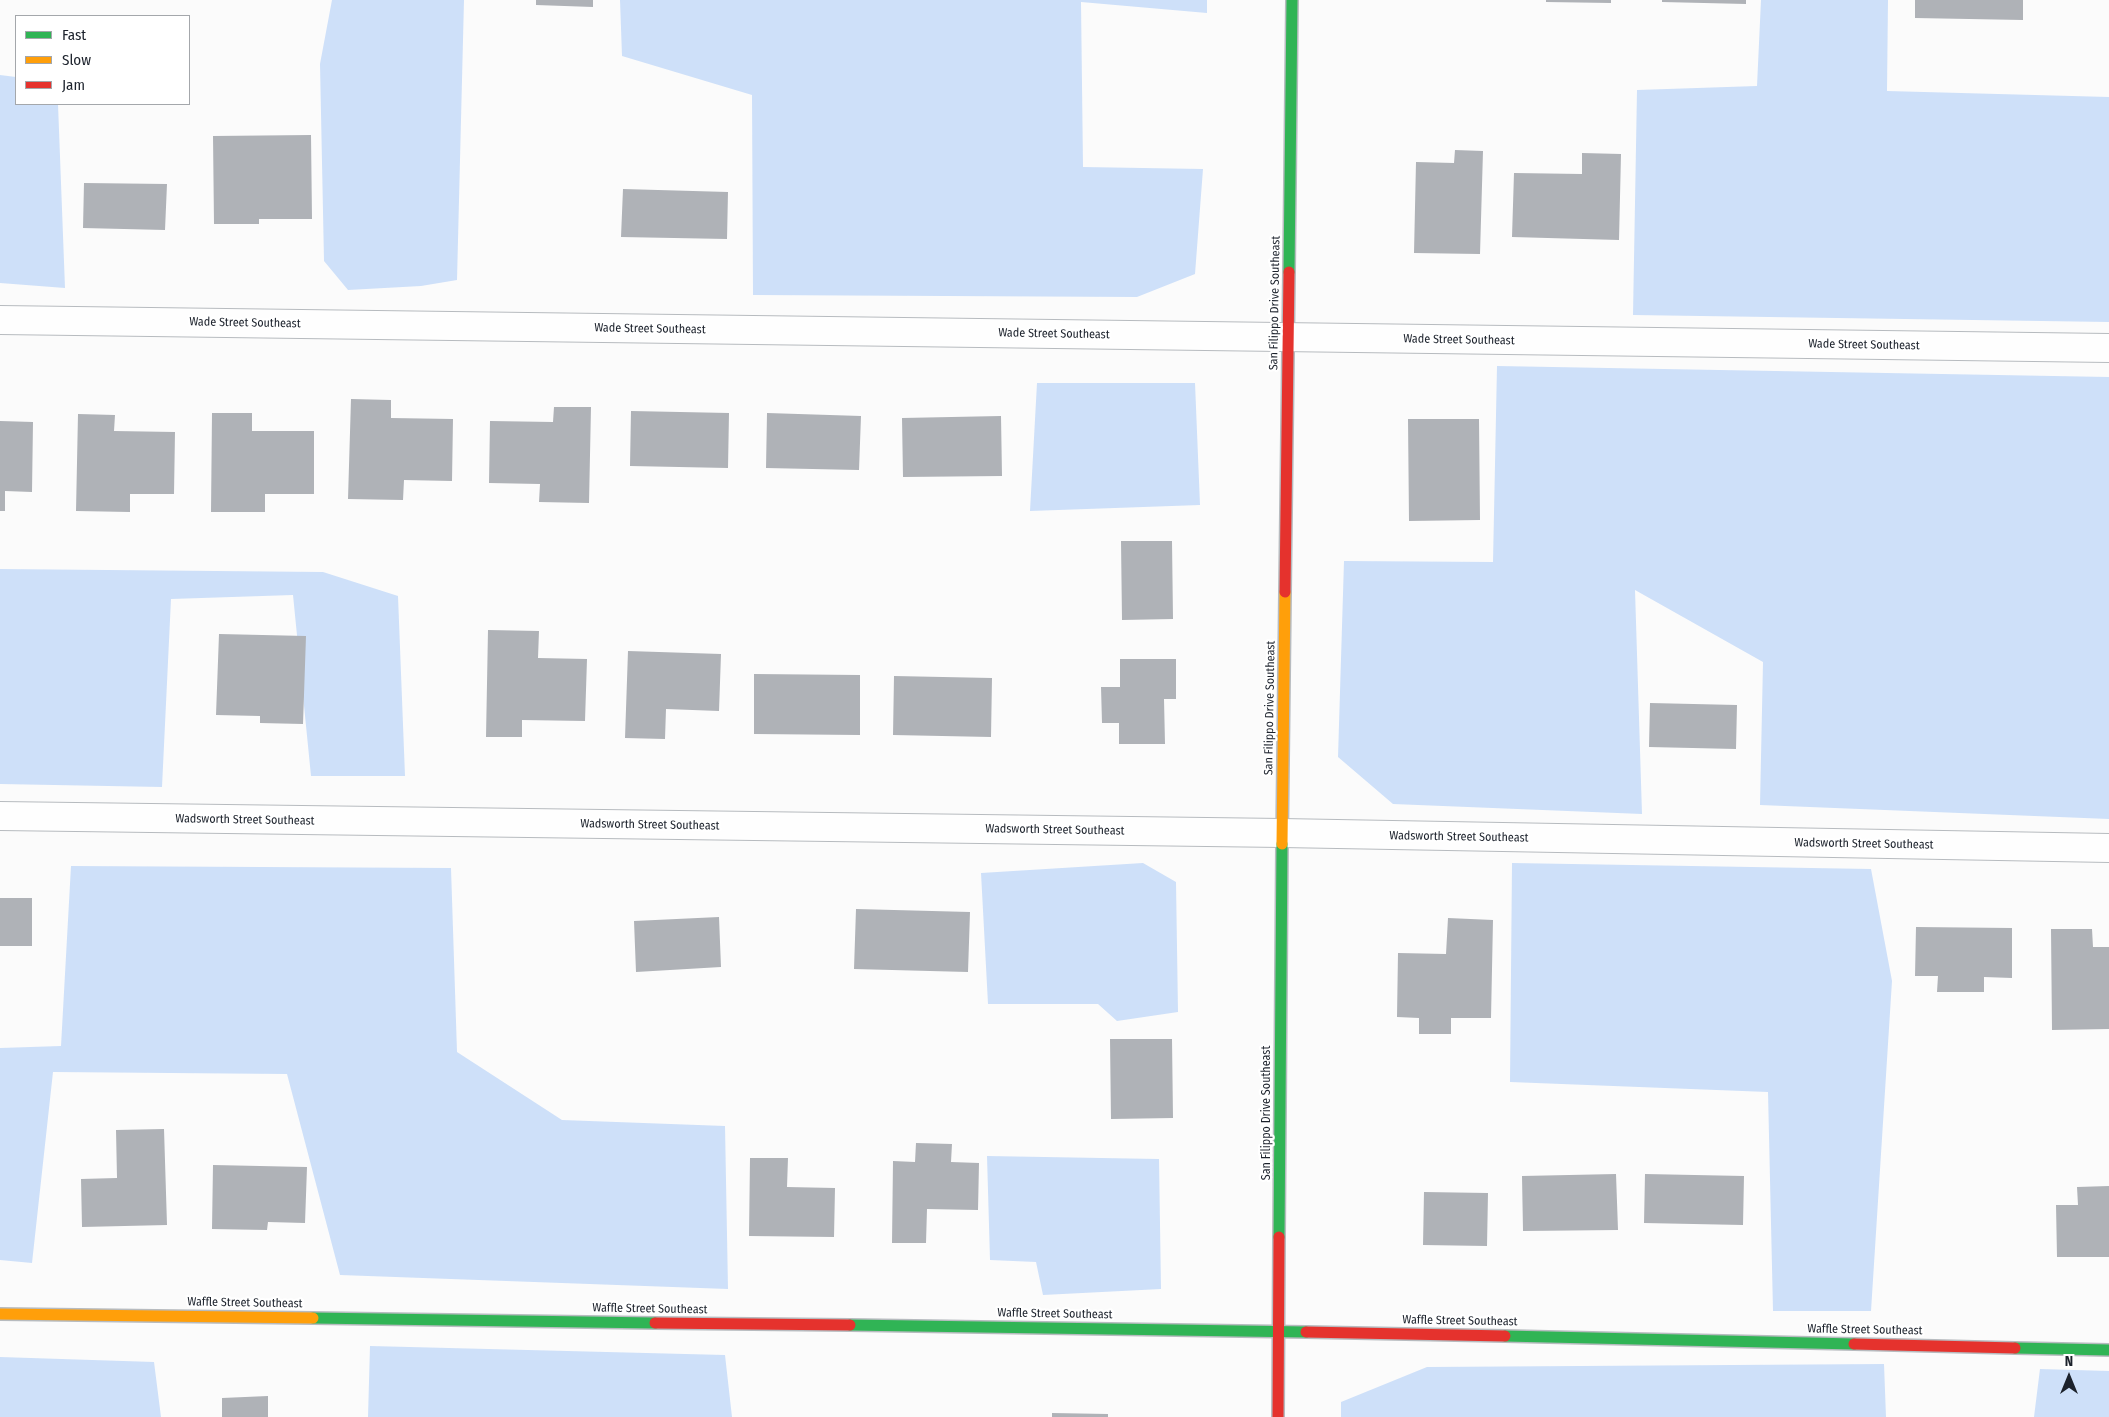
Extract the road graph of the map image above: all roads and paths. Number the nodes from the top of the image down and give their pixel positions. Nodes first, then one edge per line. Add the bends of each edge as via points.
1 (1292, 0) edge
2 (0, 320) edge
3 (1289, 338) junction
4 (2109, 348) edge
5 (0, 816) edge
6 (1282, 833) junction
7 (2109, 848) edge
8 (0, 1314) edge
9 (1279, 1331) junction
10 (2109, 1350) edge
11 (1278, 1417) edge

1 - 3 street, San Filippo Drive Southeast
2 - 3 street, Wade Street Southeast
3 - 4 street, Wade Street Southeast
3 - 6 street, San Filippo Drive Southeast
5 - 6 street, Wadsworth Street Southeast
6 - 7 street, Wadsworth Street Southeast
6 - 9 street, San Filippo Drive Southeast
8 - 9 street, Waffle Street Southeast
9 - 10 street, Waffle Street Southeast
9 - 11 street, San Filippo Drive Southeast

